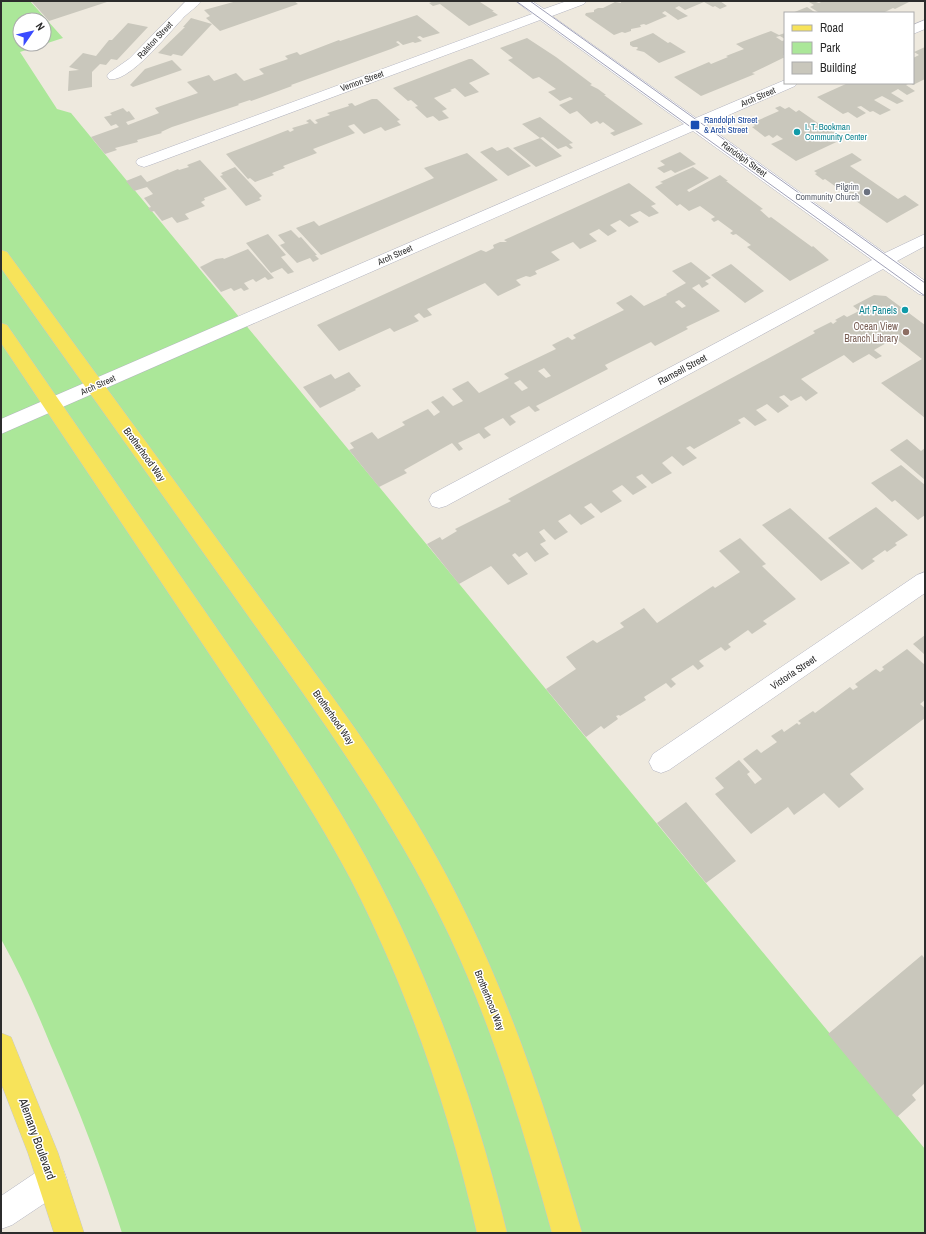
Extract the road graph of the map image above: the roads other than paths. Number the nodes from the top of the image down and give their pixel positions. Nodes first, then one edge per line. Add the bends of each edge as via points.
1 (194, 1) edge
2 (523, 1) edge
3 (579, 1) edge
4 (542, 15) junction
5 (925, 24) edge
6 (914, 30) edge
7 (114, 76) dead end
8 (788, 84) edge
9 (695, 124) junction
10 (144, 162) dead end
11 (925, 239) edge
12 (1, 256) edge
13 (885, 261) junction
14 (925, 290) edge
15 (1, 329) edge
16 (95, 386) junction
17 (53, 404) junction
18 (1, 427) edge
19 (439, 500) dead end
20 (925, 581) edge
21 (662, 762) dead end
22 (1, 1047) edge
23 (52, 1180) junction
24 (1, 1214) edge
25 (69, 1233) edge
26 (492, 1233) edge
27 (567, 1233) edge

1 - 7 street, Ralston Street via 134,62
2 - 4 street, Randolph Street
3 - 4 street, Vernon Street
4 - 9 street, Randolph Street
4 - 10 street, Vernon Street
5 - 6 street
8 - 9 street, Arch Street
9 - 13 street, Randolph Street
9 - 16 street, Arch Street
11 - 13 street, Ramsell Street
12 - 16 main road, Brotherhood Way
13 - 14 street, Randolph Street
13 - 19 street, Ramsell Street
15 - 17 main road
16 - 17 street, Arch Street
16 - 27 main road, Brotherhood Way via 363,758 435,880 473,959 507,1041 539,1134
17 - 18 street, Arch Street
17 - 26 main road via 278,735 352,856 414,986 445,1067 474,1157
20 - 21 street, Victoria Street
22 - 23 main road, Alemany Boulevard
23 - 24 street
23 - 25 main road, Alemany Boulevard

